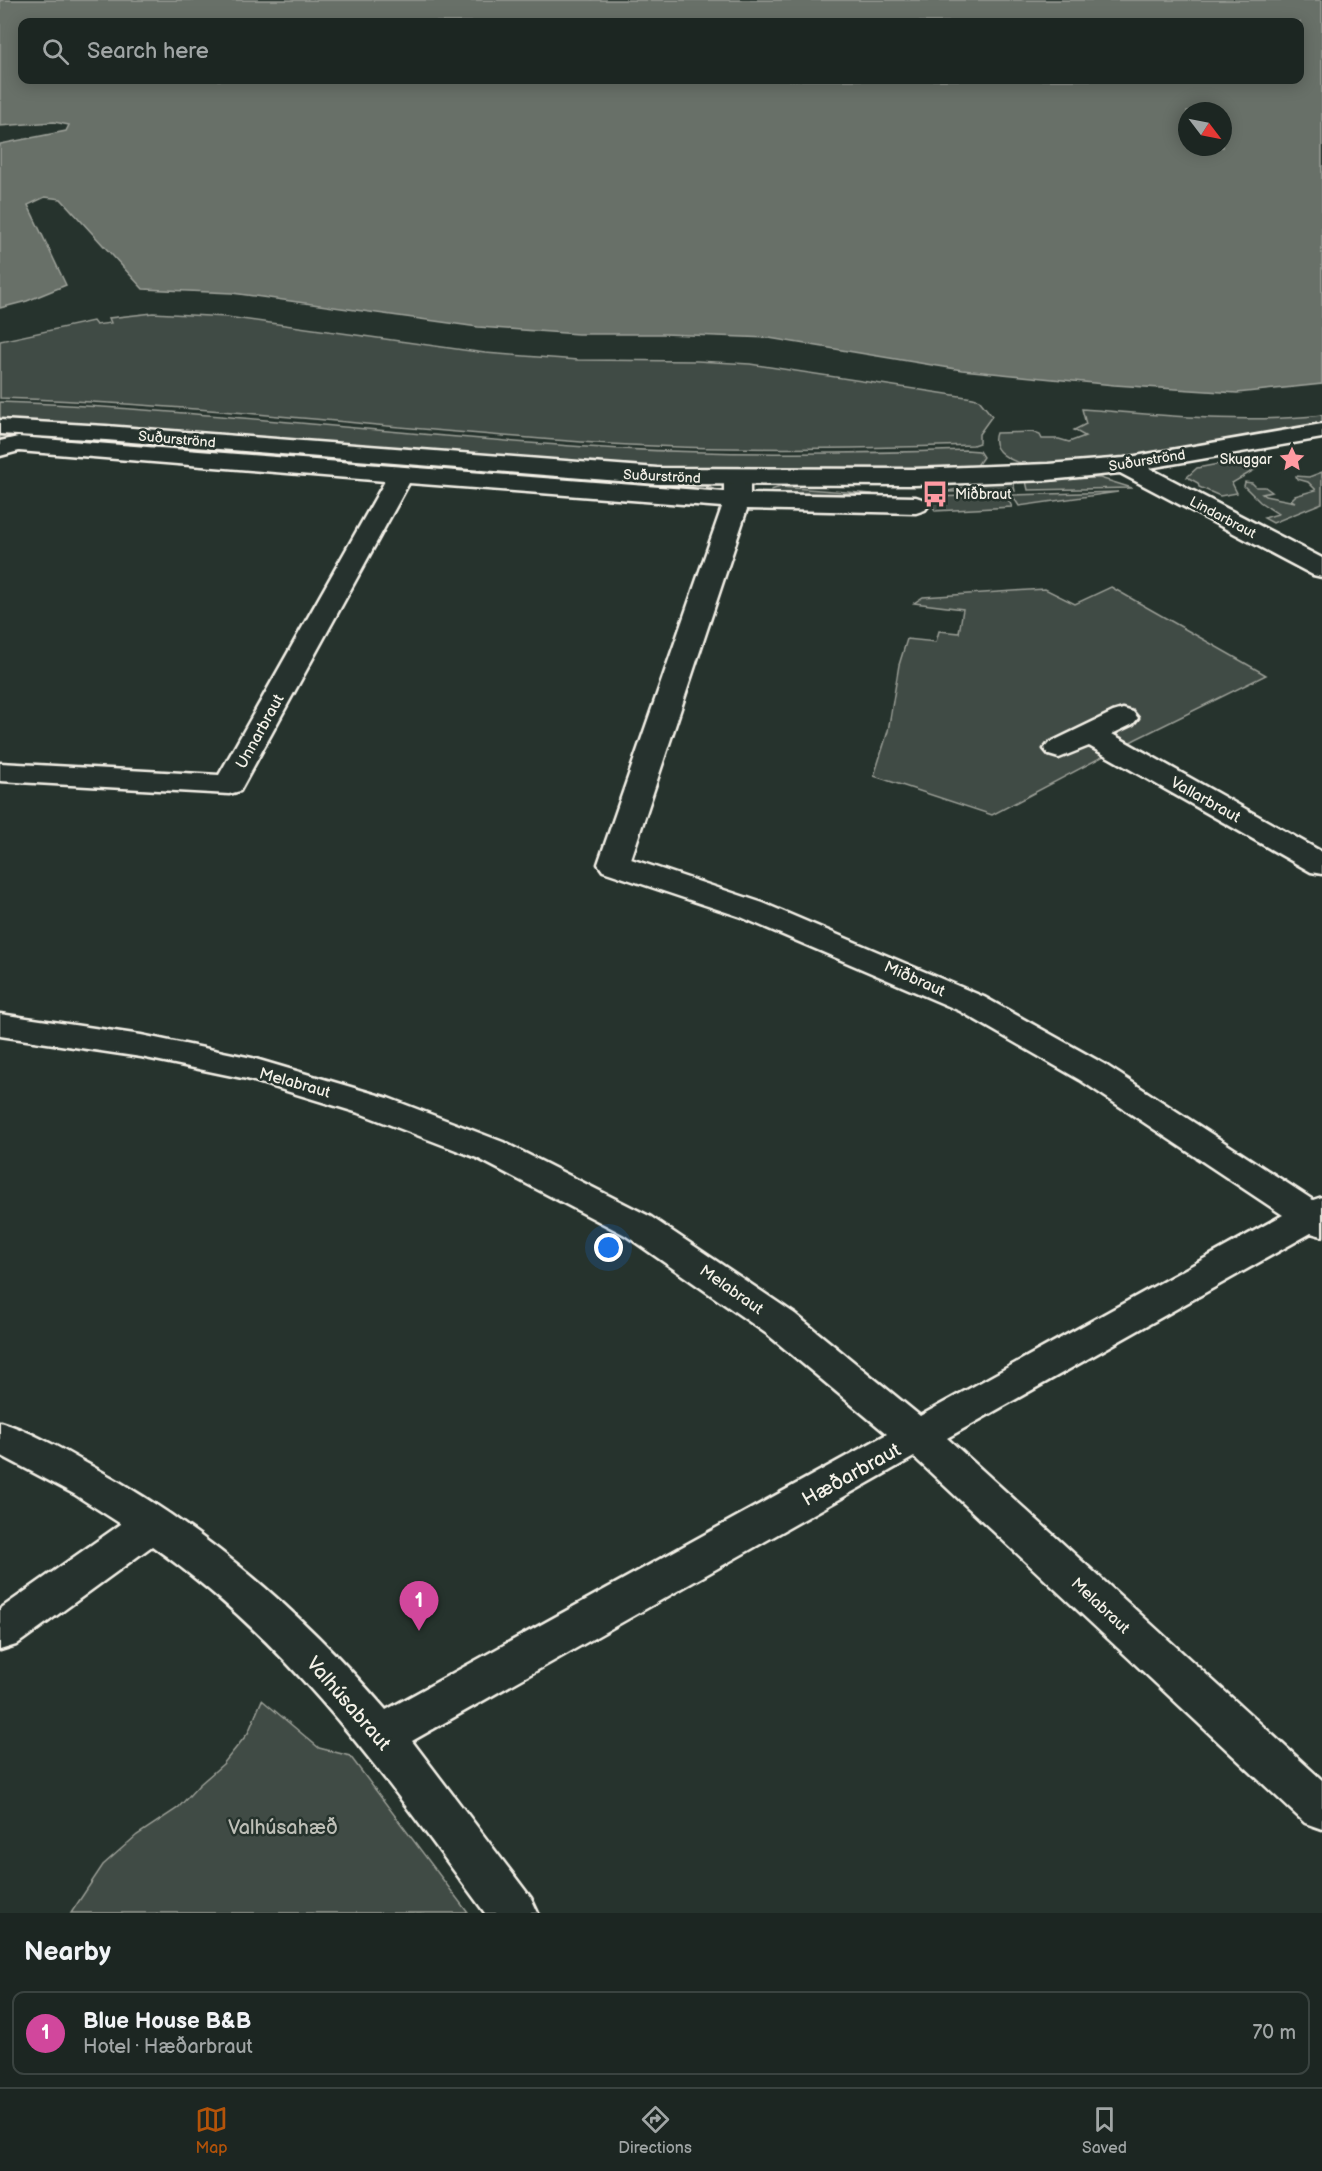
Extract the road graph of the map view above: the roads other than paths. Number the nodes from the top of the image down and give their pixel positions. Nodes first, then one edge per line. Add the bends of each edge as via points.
1 (0, 428) edge
2 (1322, 431) edge
3 (0, 449) edge
4 (1124, 465) junction
5 (400, 475) junction
6 (737, 490) junction
7 (916, 505) dead end
8 (1322, 569) edge
9 (1123, 718) dead end
10 (1090, 734) junction
11 (1059, 749) dead end
12 (0, 772) edge
13 (1322, 865) edge
14 (0, 1025) edge
15 (1319, 1216) edge
16 (0, 1437) edge
17 (919, 1437) junction
18 (152, 1524) junction
19 (0, 1632) edge
20 (380, 1736) junction
21 (1322, 1809) edge
22 (514, 1913) edge

1 - 6 street, Suðurströnd via 657,477
2 - 4 street, Suðurströnd
3 - 5 street via 18,444
4 - 6 street, Suðurströnd
4 - 8 street, Lindarbraut
5 - 6 street
5 - 12 street, Unnarbraut via 229,785
6 - 7 street
6 - 15 street, Miðbraut via 614,864 763,914 972,1004 1092,1072
9 - 10 street
10 - 11 street
10 - 13 street, Vallarbraut
14 - 17 street, Melabraut via 141,1046 252,1070 375,1106 490,1150 638,1226 687,1258 782,1324
15 - 17 street, Hæðarbraut
16 - 18 street, Valhúsabraut via 56,1462
17 - 20 street, Hæðarbraut
17 - 21 street, Melabraut
18 - 19 street
18 - 20 street, Valhúsabraut via 220,1574 267,1616 323,1671
20 - 22 street, Valhúsabraut

